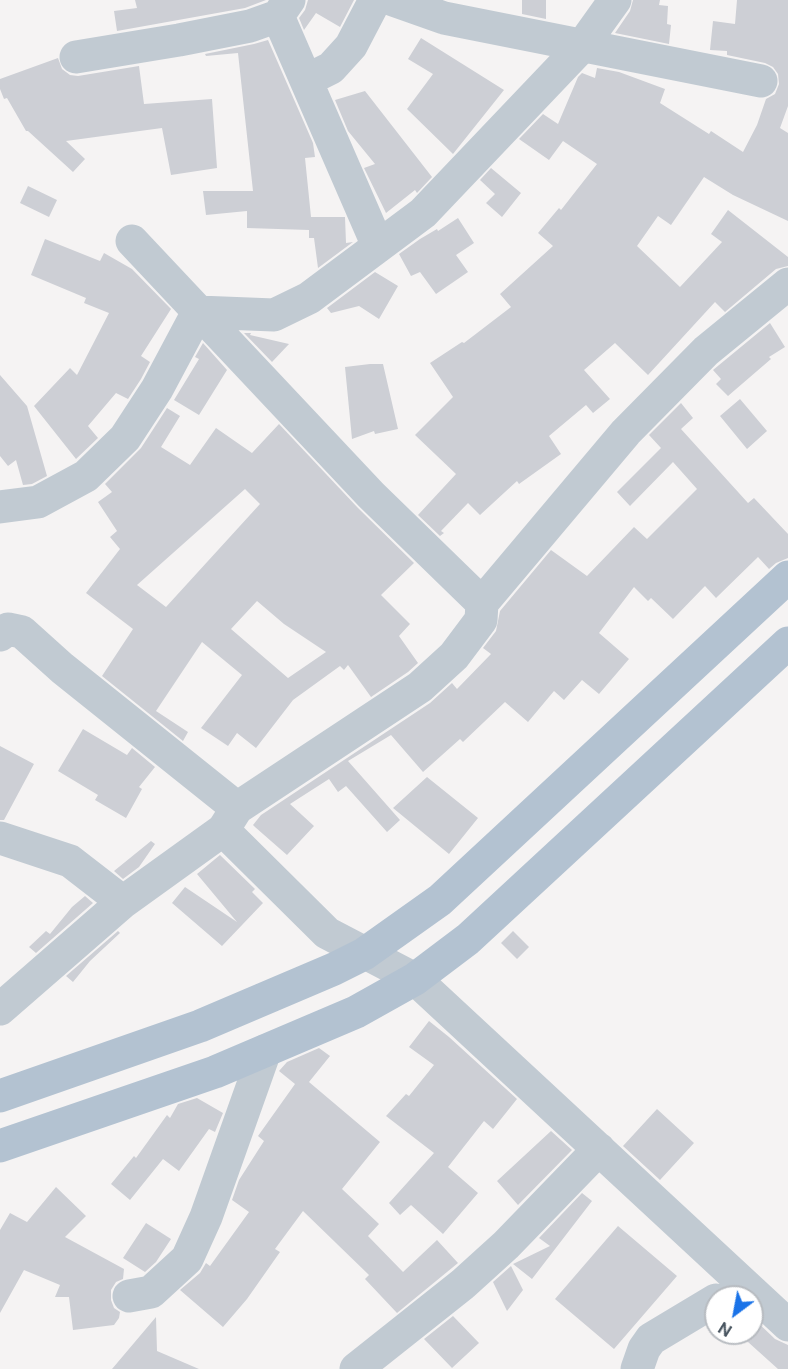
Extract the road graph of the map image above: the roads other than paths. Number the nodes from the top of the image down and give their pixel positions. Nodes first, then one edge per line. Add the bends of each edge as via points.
1 (375, 0) edge
2 (393, 0) edge
3 (615, 0) edge
4 (284, 8) edge
5 (582, 46) junction
6 (76, 57) dead end
7 (307, 80) junction
8 (761, 81) dead end
9 (132, 242) dead end
10 (378, 246) junction
11 (788, 284) edge
12 (198, 312) junction
13 (0, 507) edge
14 (788, 577) edge
15 (482, 603) junction
16 (0, 635) edge
17 (788, 643) edge
18 (230, 819) junction
19 (0, 838) edge
20 (123, 902) junction
21 (364, 954) junction
22 (415, 979) junction
23 (0, 1009) edge
24 (265, 1051) junction
25 (0, 1096) edge
26 (0, 1146) edge
27 (599, 1149) junction
28 (719, 1285) edge
29 (129, 1296) dead end
30 (704, 1308) edge
31 (764, 1313) edge
32 (788, 1325) edge
33 (356, 1369) edge
34 (637, 1369) edge

1 - 7 street via 351,46 332,68
2 - 5 street via 444,18
3 - 5 street
4 - 6 street via 250,26
4 - 7 street
5 - 8 street
5 - 10 street via 423,213
7 - 10 street
9 - 12 street
10 - 12 street via 309,298 274,315
11 - 15 street via 706,351 626,432
12 - 13 street via 125,438 86,476 38,501
12 - 15 street via 371,495
14 - 21 main road via 440,900
15 - 18 street via 481,620 454,656 420,687
16 - 18 street via 8,629 22,632
17 - 22 main road via 468,939
18 - 20 street
18 - 21 street via 327,933
19 - 20 street via 70,861
20 - 23 street
21 - 22 street
21 - 25 main road via 200,1026
22 - 24 main road via 356,1012
22 - 27 street
24 - 26 main road
24 - 29 street via 206,1217 187,1259 151,1292
27 - 28 street
27 - 33 street via 463,1284
30 - 34 street via 651,1339
31 - 32 street

